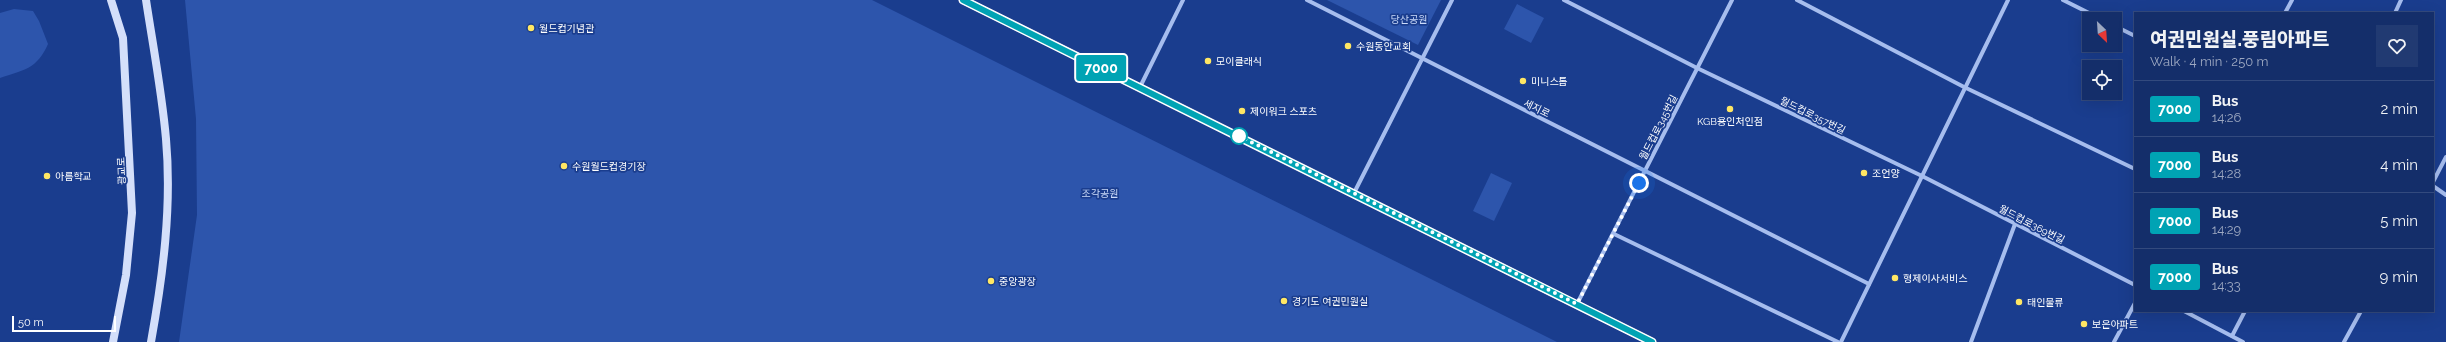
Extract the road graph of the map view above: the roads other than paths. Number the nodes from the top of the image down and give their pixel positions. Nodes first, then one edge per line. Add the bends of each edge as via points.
1 (111, 0) edge
2 (146, 0) edge
3 (964, 0) edge
4 (1183, 0) edge
5 (1307, 0) edge
6 (1452, 0) edge
7 (1564, 0) edge
8 (1732, 0) edge
9 (1797, 0) edge
10 (2008, 0) edge
11 (2063, 0) edge
12 (2292, 0) edge
13 (2401, 0) edge
14 (2087, 12) edge
15 (2286, 12) edge
16 (2395, 12) edge
17 (2122, 30) edge
18 (2134, 36) edge
19 (1422, 59) junction
20 (1697, 68) junction
21 (1964, 86) junction
22 (1140, 87) junction
23 (2446, 157) edge
24 (2134, 169) edge
25 (1645, 170) junction
26 (1922, 176) junction
27 (2434, 180) edge
28 (2434, 187) edge
29 (1354, 193) junction
30 (2446, 195) edge
31 (2015, 224) junction
32 (1614, 234) junction
33 (1869, 284) junction
34 (2134, 284) edge
35 (1577, 304) junction
36 (2134, 305) edge
37 (2186, 312) edge
38 (2244, 312) edge
39 (2360, 312) edge
40 (2232, 336) junction
41 (113, 342) edge
42 (151, 342) edge
43 (1652, 342) edge
44 (1839, 342) edge
45 (1971, 342) edge
46 (2114, 342) edge
47 (2243, 342) edge
48 (2344, 342) edge

1 - 41 street, 광교로 via 122,38 132,213 126,275
2 - 42 street via 166,139 167,233 163,276
3 - 22 street
4 - 22 street
5 - 19 street, 세지로
6 - 19 street
7 - 20 street
8 - 20 street, 월드컵로345번길
9 - 21 street
10 - 21 street
11 - 14 street
12 - 15 street
13 - 16 street
17 - 18 street
19 - 25 street, 세지로
19 - 29 street
20 - 25 street, 월드컵로345번길
20 - 26 street, 월드컵로357번길
21 - 24 street
21 - 26 street
22 - 29 street
23 - 27 street
25 - 32 street, 월드컵로345번길
25 - 33 street, 세지로
26 - 31 street, 월드컵로369번길
26 - 33 street
28 - 30 street
29 - 35 street
31 - 34 street, 월드컵로369번길
31 - 45 street
32 - 35 street, 월드컵로345번길
32 - 44 street
33 - 44 street
35 - 43 street
36 - 46 street
37 - 40 street
38 - 40 street
39 - 48 street
40 - 47 street

